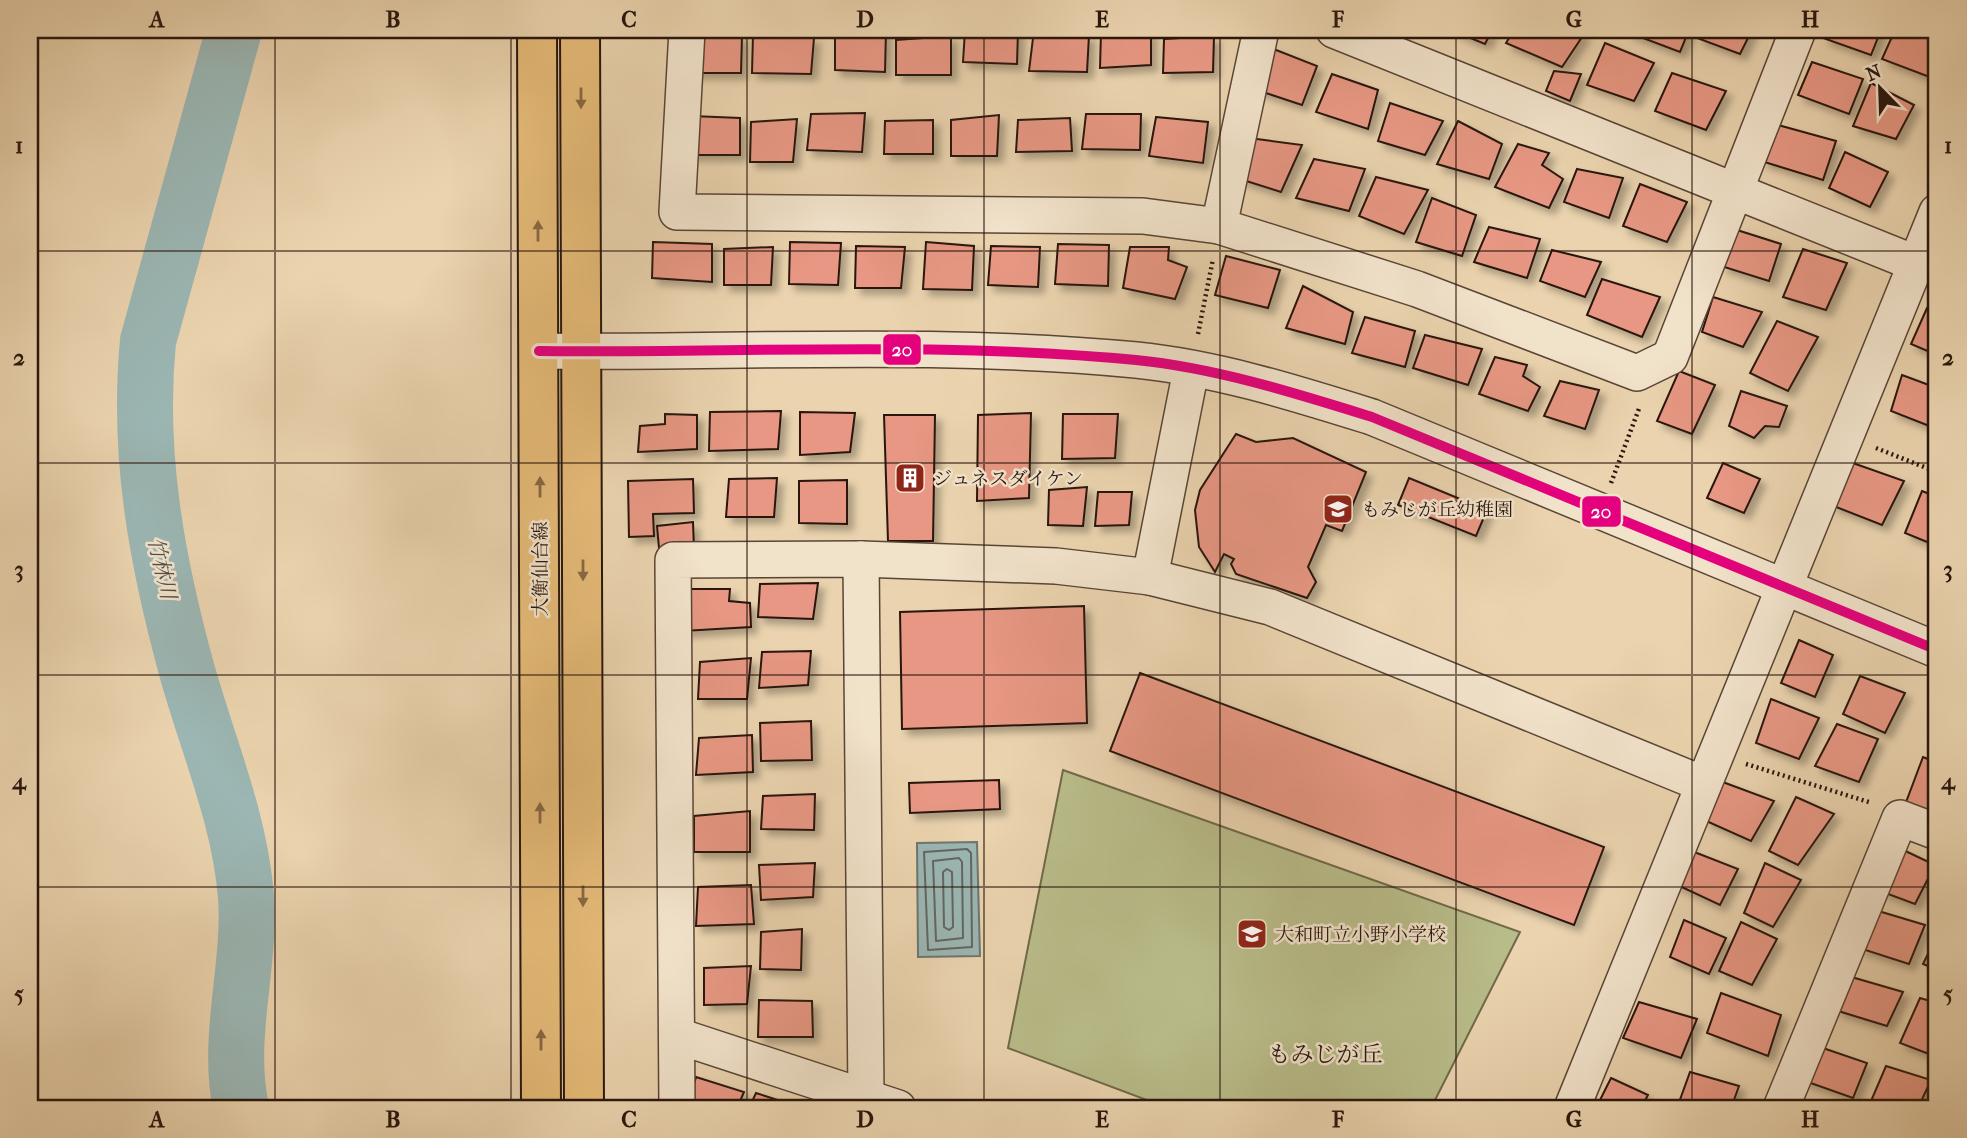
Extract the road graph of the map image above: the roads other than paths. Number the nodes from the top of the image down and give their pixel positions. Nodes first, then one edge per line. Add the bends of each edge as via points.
1 (537, 30) edge
2 (580, 30) edge
3 (687, 30) edge
4 (1261, 30) edge
5 (1334, 30) edge
6 (1798, 30) edge
7 (1734, 190) junction
8 (1937, 212) edge
9 (1219, 226) junction
10 (1917, 264) junction
11 (539, 351) junction
12 (583, 351) junction
13 (1191, 370) junction
14 (861, 559) junction
15 (1150, 577) junction
16 (1782, 588) junction
17 (1937, 650) edge
18 (1709, 769) junction
19 (1937, 832) edge
20 (678, 1036) junction
21 (866, 1096) junction
22 (541, 1108) edge
23 (584, 1108) edge
24 (677, 1108) edge
25 (898, 1108) edge
26 (1572, 1108) edge
27 (1781, 1108) edge

11 -> 1 main road, 大衡仙台線
2 -> 12 main road
3 - 9 street via 677,212 1143,216
4 - 9 street
5 - 7 street
6 - 7 street
7 - 9 street via 1670,357 1637,373 1417,289
7 - 10 street
8 - 10 street
10 - 16 street
11 - 12 street
22 -> 11 main road, 大衡仙台線
12 - 13 street via 964,351 1138,361
12 -> 23 main road
13 - 15 street
13 - 16 street via 1281,389 1372,417
14 - 15 street via 1056,566
14 - 20 street via 673,560
14 - 21 street
15 - 18 street via 1270,607
16 - 17 street
16 - 18 street
18 - 26 street
19 - 27 street via 1900,818
20 - 21 street
20 - 24 street
21 - 25 street

